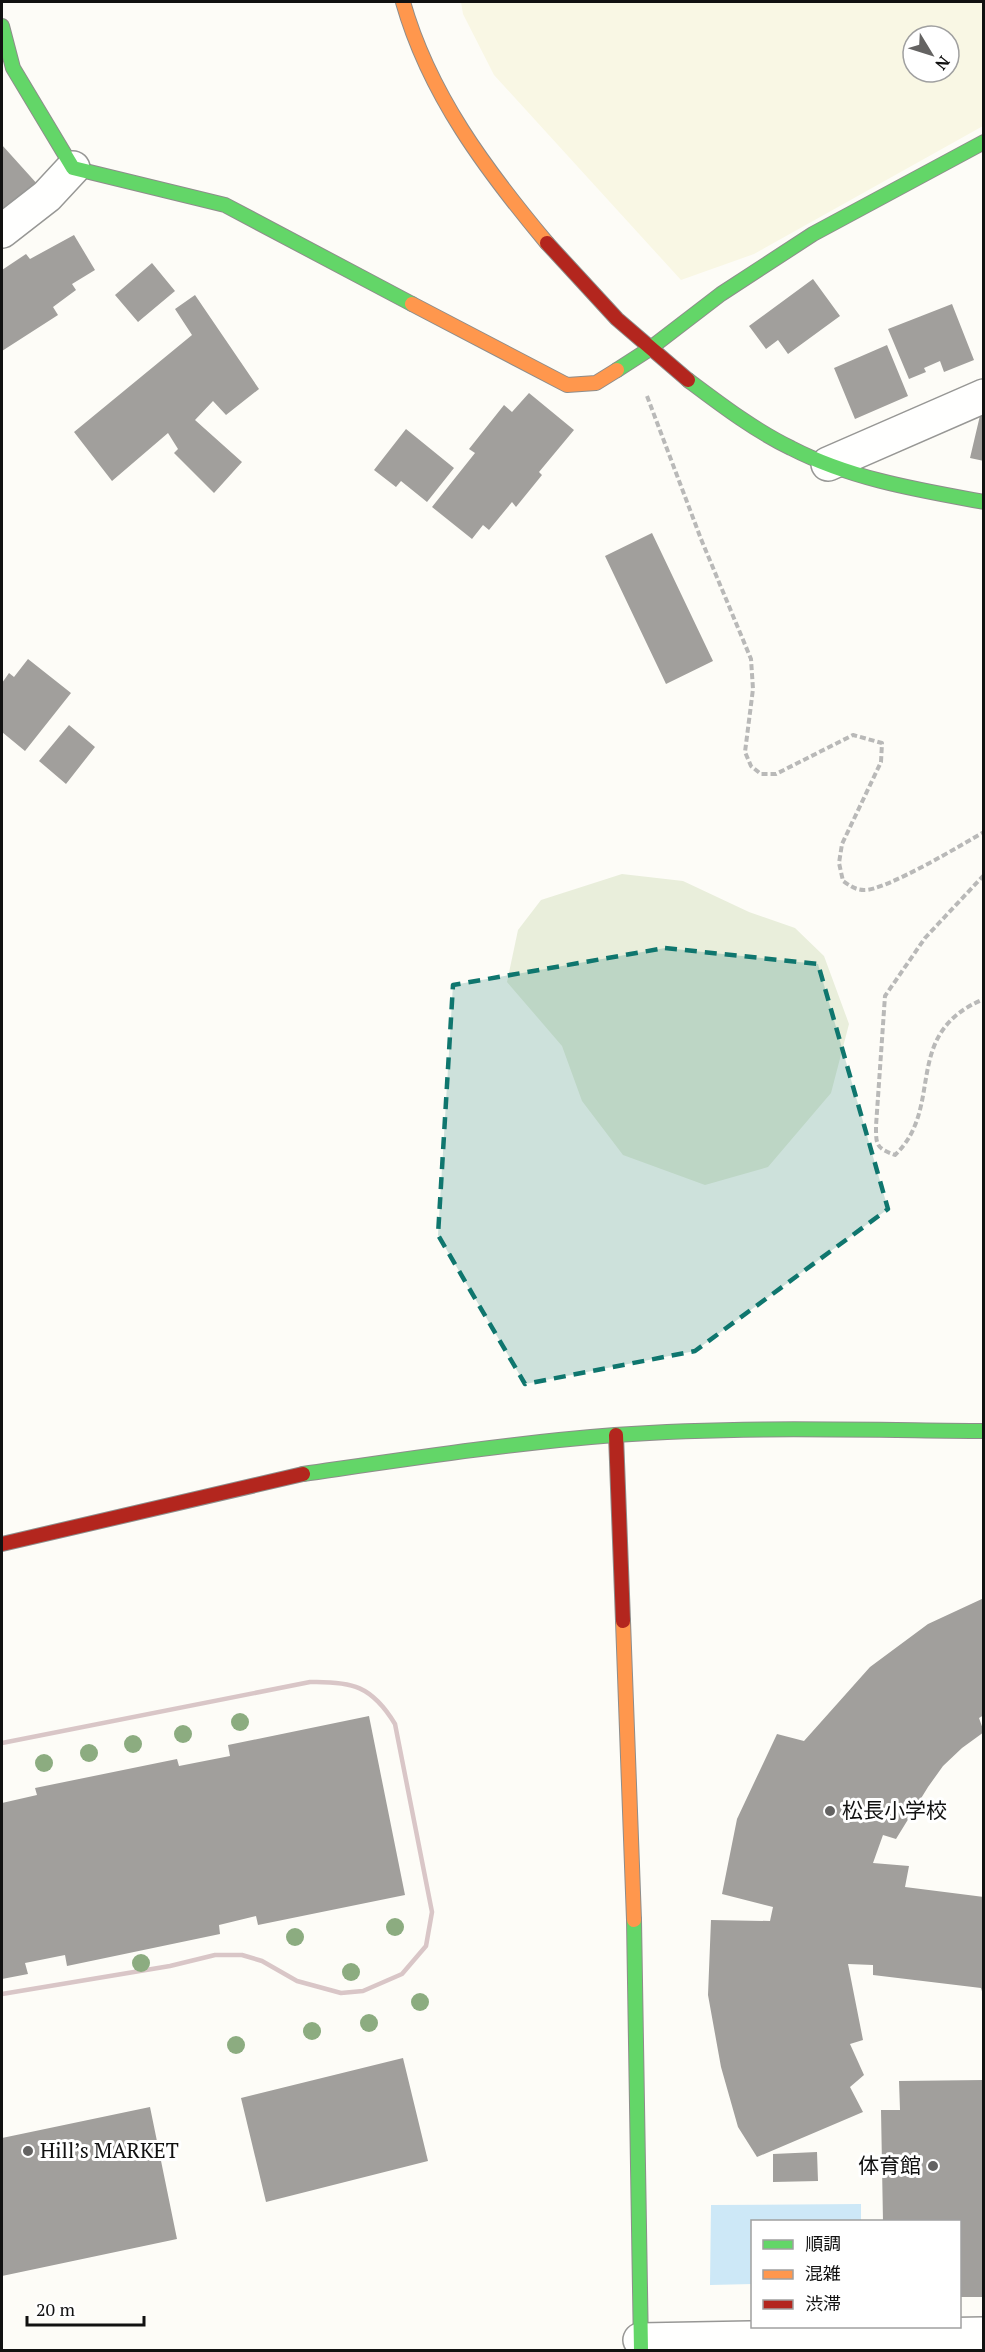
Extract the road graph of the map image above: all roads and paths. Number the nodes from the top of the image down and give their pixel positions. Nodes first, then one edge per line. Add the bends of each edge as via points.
1 (403, 2) edge
2 (2, 26) edge
3 (984, 142) edge
4 (73, 168) junction
5 (2, 231) edge
6 (648, 350) junction
7 (984, 396) edge
8 (828, 464) junction
9 (984, 502) edge
10 (984, 832) edge
11 (984, 875) edge
12 (984, 999) edge
13 (984, 1431) edge
14 (616, 1435) junction
15 (2, 1544) edge
16 (984, 2334) edge
17 (942, 2343) edge
18 (641, 2345) edge
19 (714, 2345) edge

1 - 6 street via 427,72 468,143 550,250
2 - 4 street via 13,68
3 - 6 street via 813,234 721,294
4 - 5 street via 47,196
4 - 6 street via 225,205 567,385 596,383
6 - 8 street via 715,401 792,449
6 - 10 path via 647,399 751,659 753,689 745,752 751,766 761,774 776,774 853,735 882,743 881,762 842,844 839,863 843,881 855,888 867,891 891,883
7 - 8 street
8 - 9 street via 926,492
11 - 12 path via 925,939 885,996 876,1125 876,1142 881,1150 895,1155 914,1131 933,1044 944,1025
13 - 14 street via 787,1429
14 - 15 street via 476,1449 300,1474
14 - 18 street via 633,1868
16 - 17 street
17 - 19 street
18 - 19 street

